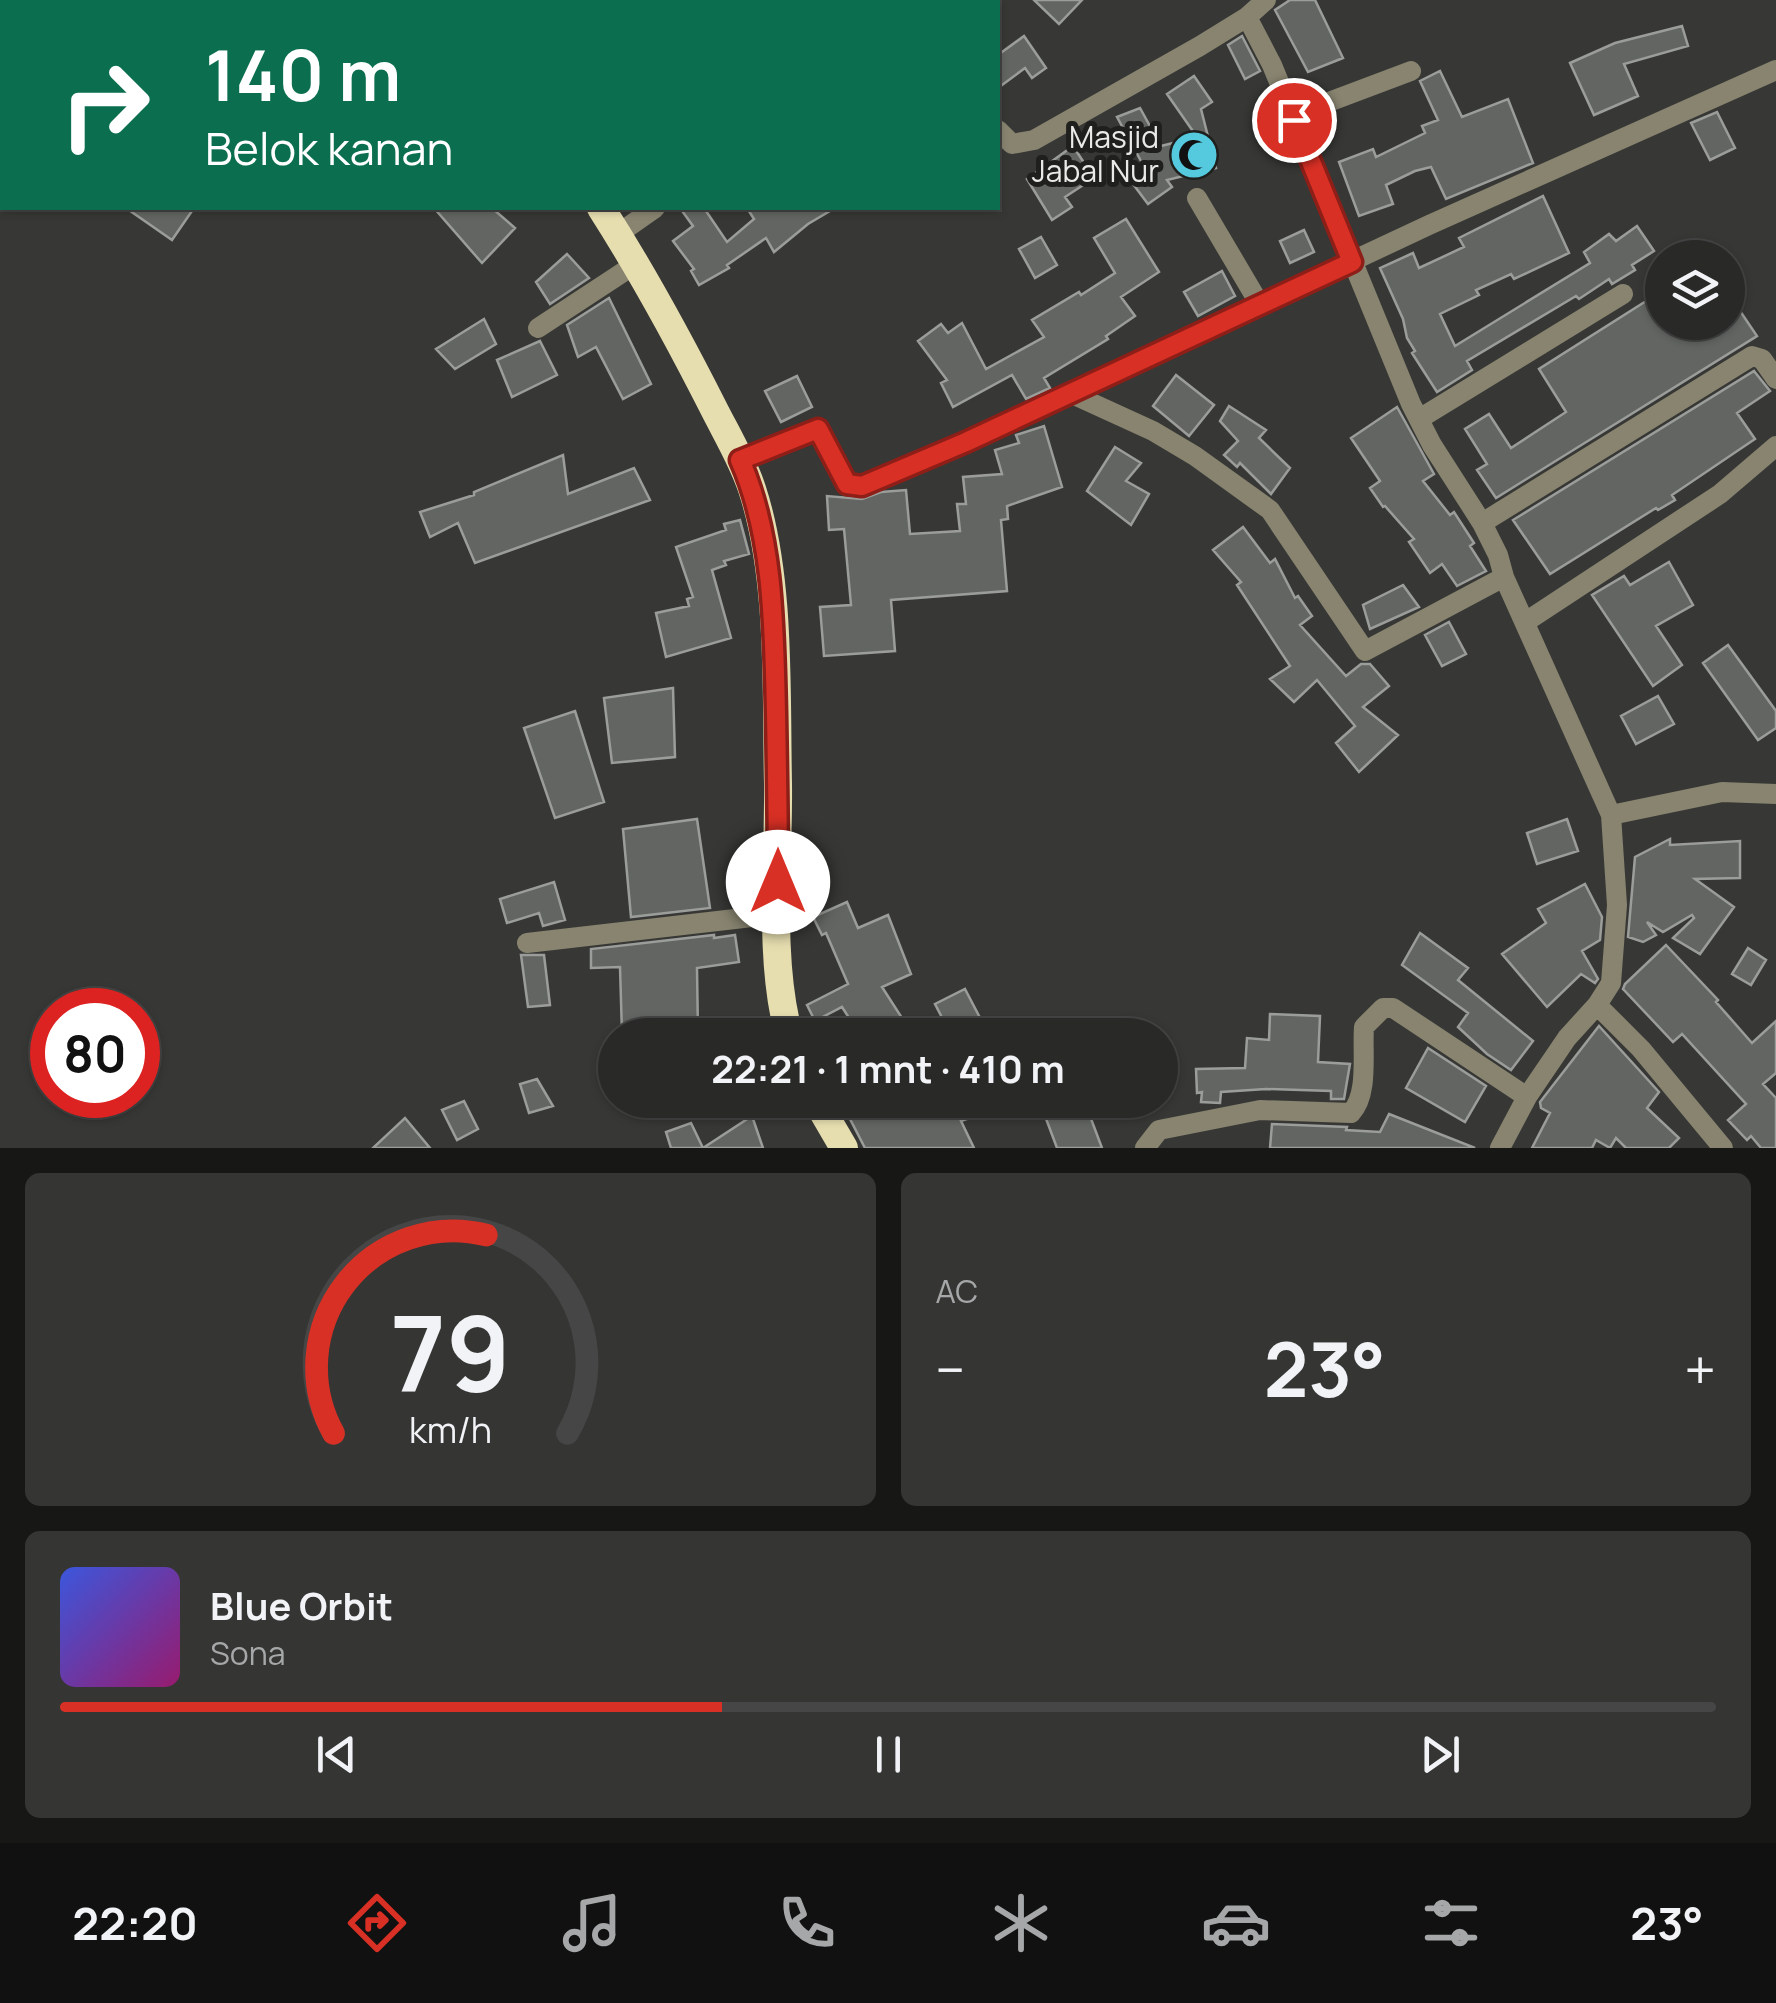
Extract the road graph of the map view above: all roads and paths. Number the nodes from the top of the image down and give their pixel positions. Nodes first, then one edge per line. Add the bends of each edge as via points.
1 (1258, 5) edge
2 (1776, 70) edge
3 (1411, 71) dead end
4 (1294, 120) junction
5 (1000, 132) edge
6 (1196, 198) dead end
7 (602, 210) edge
8 (651, 210) edge
9 (618, 234) junction
10 (1352, 262) junction
11 (637, 263) junction
12 (1623, 294) dead end
13 (1258, 303) junction
14 (538, 328) dead end
15 (1776, 379) edge
16 (1072, 394) junction
17 (1418, 419) junction
18 (1776, 446) edge
19 (740, 460) junction
20 (1482, 523) junction
21 (1504, 577) junction
22 (1527, 621) junction
23 (1776, 794) edge
24 (1611, 816) junction
25 (778, 914) junction
26 (528, 943) dead end
27 (1597, 1005) junction
28 (785, 1018) edge
29 (1527, 1097) junction
30 (826, 1118) edge
31 (844, 1148) edge
32 (1145, 1148) edge
33 (1500, 1148) edge
34 (1723, 1148) edge

1 - 4 street
1 - 5 street via 1034,140 1012,144
2 - 10 street
3 - 4 street
4 - 10 street
6 - 13 street
7 - 9 highway
8 - 9 street
9 - 11 highway
10 - 13 street
10 - 17 street
11 - 14 street
11 - 19 highway
12 - 17 street
13 - 16 street
15 - 20 street via 1752,356
16 - 19 street via 862,486 847,484 818,429
16 - 21 street via 1167,439 1270,510 1365,651
17 - 20 street
18 - 22 street via 1720,494
19 - 25 highway via 769,574
20 - 21 street
21 - 22 street
22 - 24 street
23 - 24 street via 1722,792
24 - 27 street via 1614,948 1611,982
25 - 26 street
25 - 28 highway
27 - 29 street
27 - 34 street
29 - 32 street via 1393,1008 1383,1008 1364,1027 1359,1105 1351,1113 1260,1110 1159,1130
29 - 33 street
30 - 31 highway

